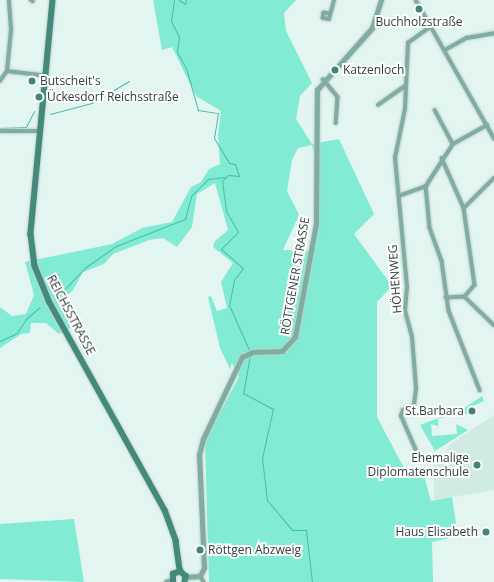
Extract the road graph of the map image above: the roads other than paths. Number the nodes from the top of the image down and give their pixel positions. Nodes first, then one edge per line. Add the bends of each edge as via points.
1 (9, 0) edge
2 (53, 0) edge
3 (334, 0) edge
4 (381, 0) edge
5 (416, 0) edge
6 (330, 14) dead end
7 (431, 26) junction
8 (494, 33) edge
9 (445, 50) junction
10 (7, 71) junction
11 (42, 74) dead end
12 (323, 79) junction
13 (0, 81) edge
14 (405, 86) junction
15 (378, 105) dead end
16 (435, 110) dead end
17 (336, 123) dead end
18 (487, 124) junction
19 (0, 131) edge
20 (40, 131) junction
21 (494, 138) edge
22 (453, 144) junction
23 (442, 158) junction
24 (494, 178) edge
25 (426, 186) junction
26 (399, 196) junction
27 (464, 208) junction
28 (465, 297) junction
29 (446, 298) junction
30 (494, 325) edge
31 (480, 390) dead end
32 (420, 460) dead end
33 (180, 571) junction
34 (200, 576) junction
35 (185, 580) edge
36 (170, 581) edge
37 (204, 582) edge

1 - 10 street via 11,30
2 - 20 main road, REICHSSTRASSE
3 - 6 street
4 - 12 street, RÖTTGENER STRASSE via 372,28
5 - 7 street
7 - 9 street
7 - 14 street, HÖHENWEG via 408,43
8 - 9 street via 467,38
9 - 18 street
10 - 11 street
10 - 13 street
12 - 17 street via 338,97
12 - 34 street, RÖTTGENER STRASSE via 315,99 316,224 295,336 282,351 250,352 239,361 200,447 204,568
14 - 15 street
14 - 26 street, HÖHENWEG via 405,109 395,158
16 - 22 street
18 - 21 street
18 - 22 street
19 - 20 street
20 - 33 main road, REICHSSTRASSE via 31,234 34,266 49,301 165,510 176,540
22 - 23 street
23 - 25 street
23 - 27 street
24 - 27 street
25 - 26 street
25 - 29 street via 430,228 442,261
26 - 32 street, HÖHENWEG via 407,287 405,310 412,337 416,388 414,404 403,410 401,416
27 - 28 street via 474,285
28 - 29 street
28 - 30 street
29 - 31 street
33 - 35 main road
33 - 36 main road via 173,574
34 - 35 street
34 - 37 street

